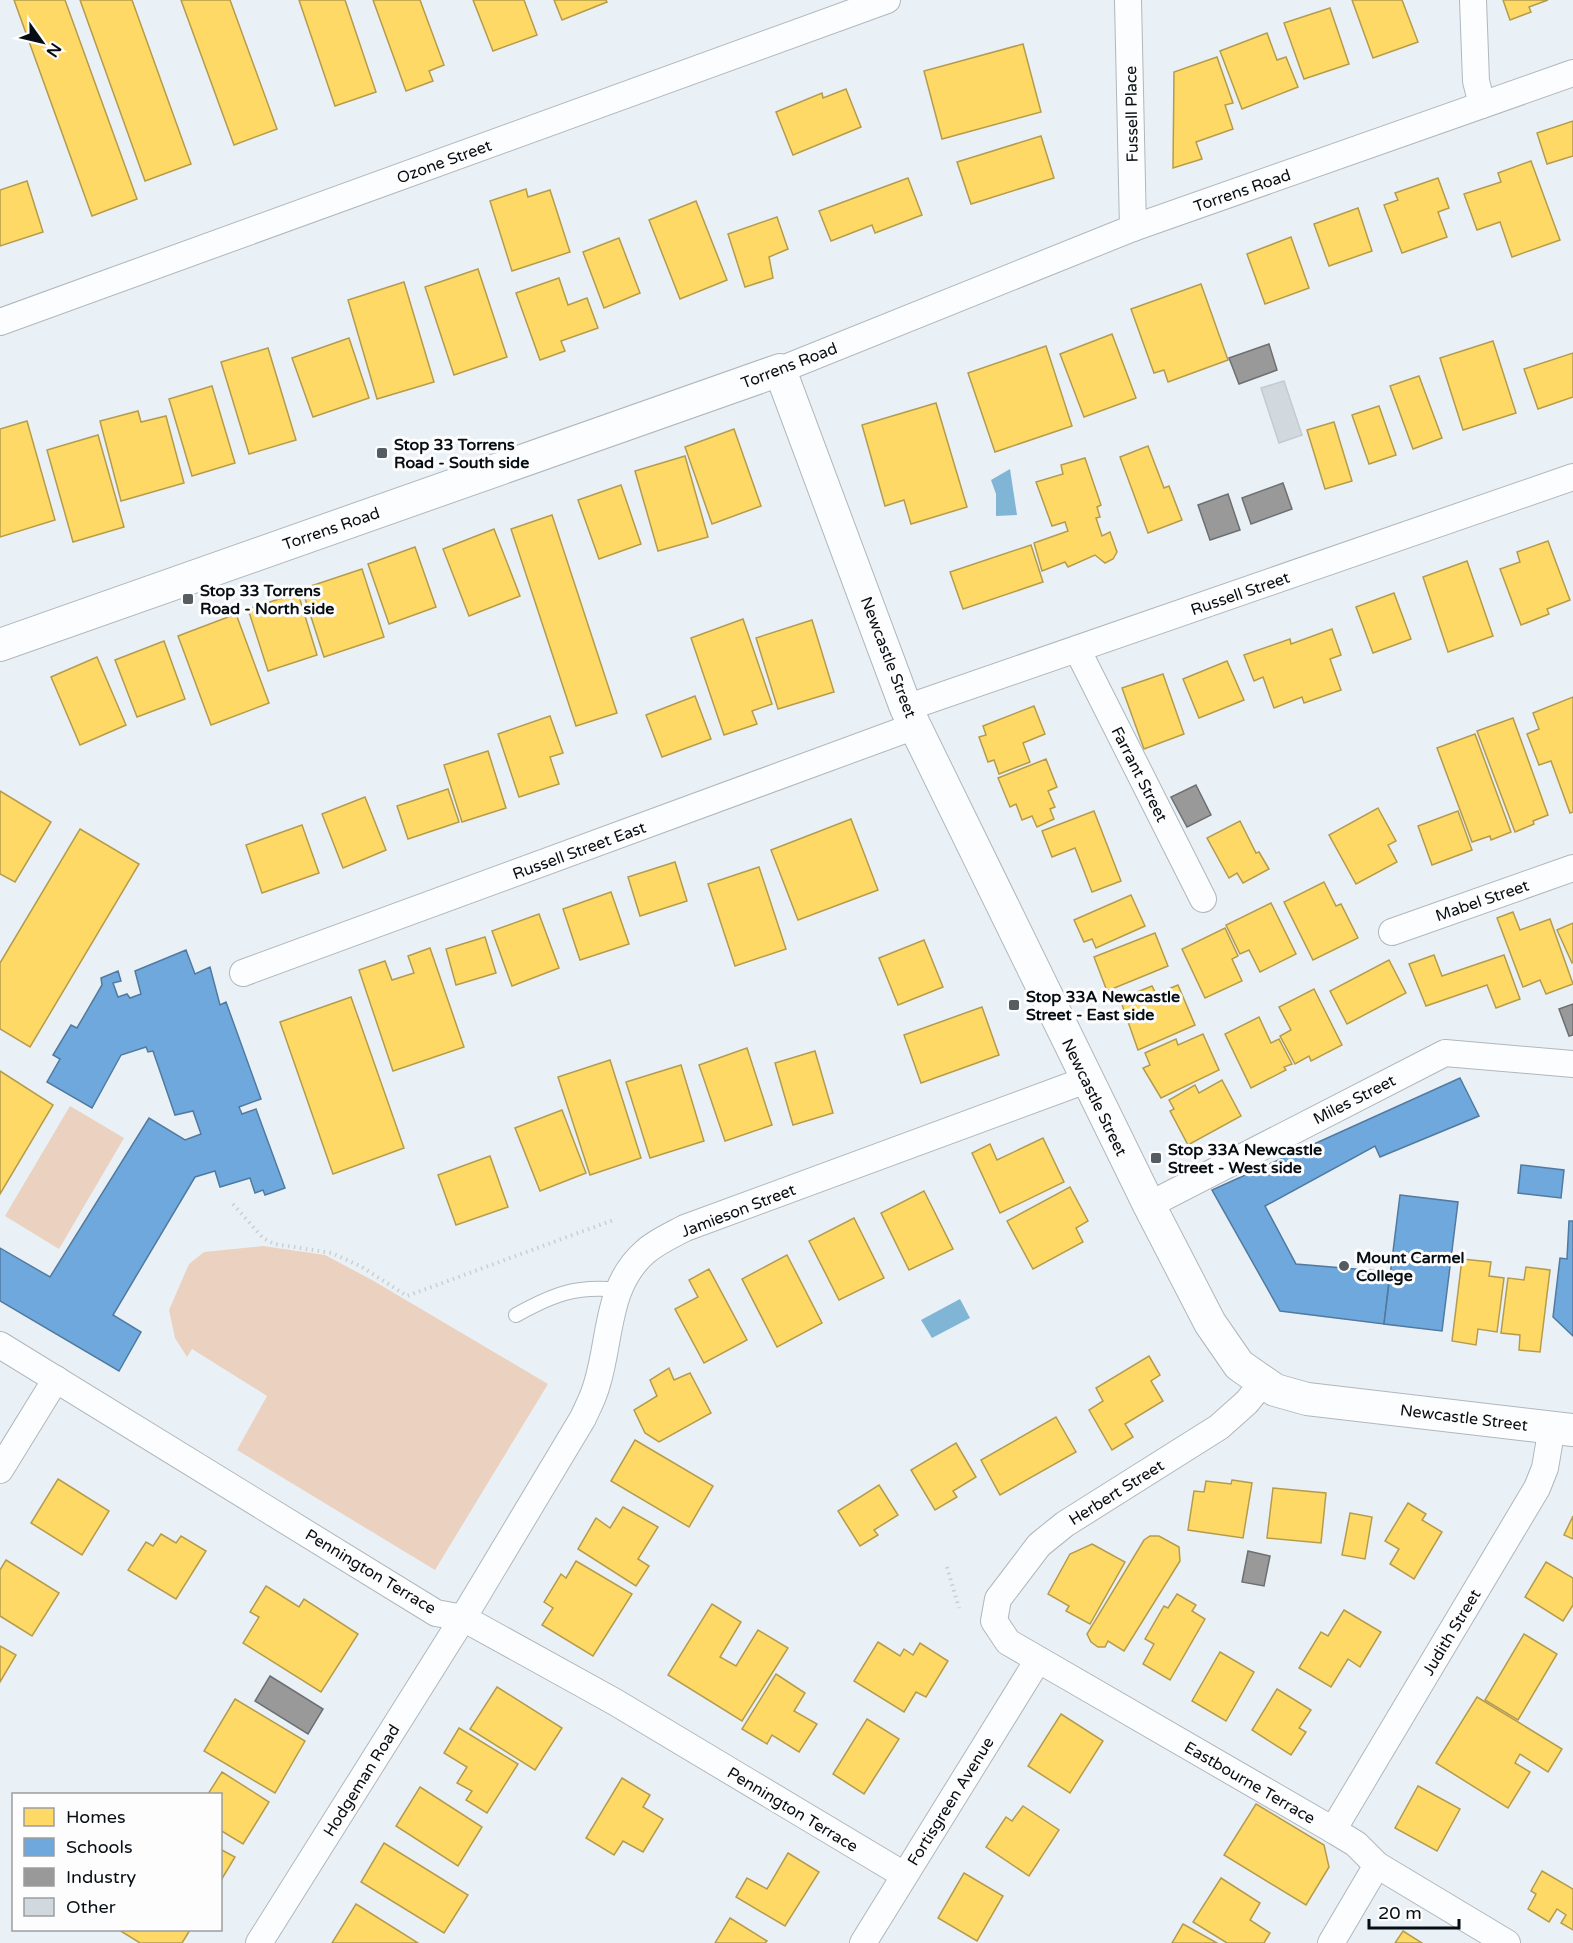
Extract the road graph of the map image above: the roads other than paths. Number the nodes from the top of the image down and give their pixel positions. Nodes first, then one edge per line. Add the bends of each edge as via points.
1 (887, 0) edge
2 (1128, 0) edge
3 (1473, 0) edge
4 (1573, 73) edge
5 (1482, 105) junction
6 (1133, 228) junction
7 (0, 322) edge
8 (780, 370) junction
9 (1573, 477) edge
10 (0, 645) edge
11 (1077, 649) junction
12 (911, 717) junction
13 (1573, 867) edge
14 (1203, 900) dead end
15 (1392, 932) dead end
16 (243, 973) dead end
17 (1573, 1064) edge
18 (1086, 1080) junction
19 (1149, 1205) junction
20 (618, 1290) junction
21 (516, 1315) dead end
22 (0, 1345) edge
23 (56, 1378) junction
24 (1263, 1382) junction
25 (1563, 1429) edge
26 (0, 1470) edge
27 (463, 1618) junction
28 (994, 1621) joint
29 (1038, 1660) junction
30 (1333, 1830) junction
31 (1377, 1865) junction
32 (904, 1875) junction
33 (259, 1943) edge
34 (862, 1943) edge
35 (1331, 1943) edge
36 (1507, 1943) edge

1 - 7 street, Ozone Street
2 - 6 street, Fussell Place
3 - 5 street via 1476,81
4 - 5 street, Torrens Road
5 - 6 street, Torrens Road
6 - 8 street, Torrens Road
8 - 10 street, Torrens Road
8 - 12 street, Newcastle Street
9 - 11 street, Russell Street
11 - 12 street, Russell Street
11 - 14 street, Farrant Street
12 - 16 street, Russell Street East
12 - 18 street, Newcastle Street
13 - 15 street, Mabel Street
17 - 19 street, Miles Street via 1445,1053
18 - 19 street, Newcastle Street
18 - 20 street, Jamieson Street via 685,1228 646,1251
19 - 24 street, Newcastle Street via 1210,1323 1239,1365
20 - 21 lane via 584,1288 550,1296
20 - 27 street, Jamieson Street via 597,1383 583,1418
22 - 23 street, Pennington Terrace
23 - 26 street
23 - 27 street, Pennington Terrace via 436,1613
24 - 25 street, Newcastle Street via 1275,1390 1307,1399
24 - 28 street, Herbert Street via 1219,1427 1065,1524 1039,1545 998,1599
25 - 30 street, Judith Street via 1537,1488
27 - 32 street, Pennington Terrace via 615,1702
27 - 33 street, Hodgeman Road
28 - 29 street, Eastbourne Terrace via 1008,1642
29 - 30 street, Eastbourne Terrace
29 - 32 street, Fortisgreen Avenue
30 - 31 street, Eastbourne Terrace via 1356,1844
31 - 35 street
31 - 36 street, Eastbourne Terrace
32 - 34 street, Fortisgreen Avenue

